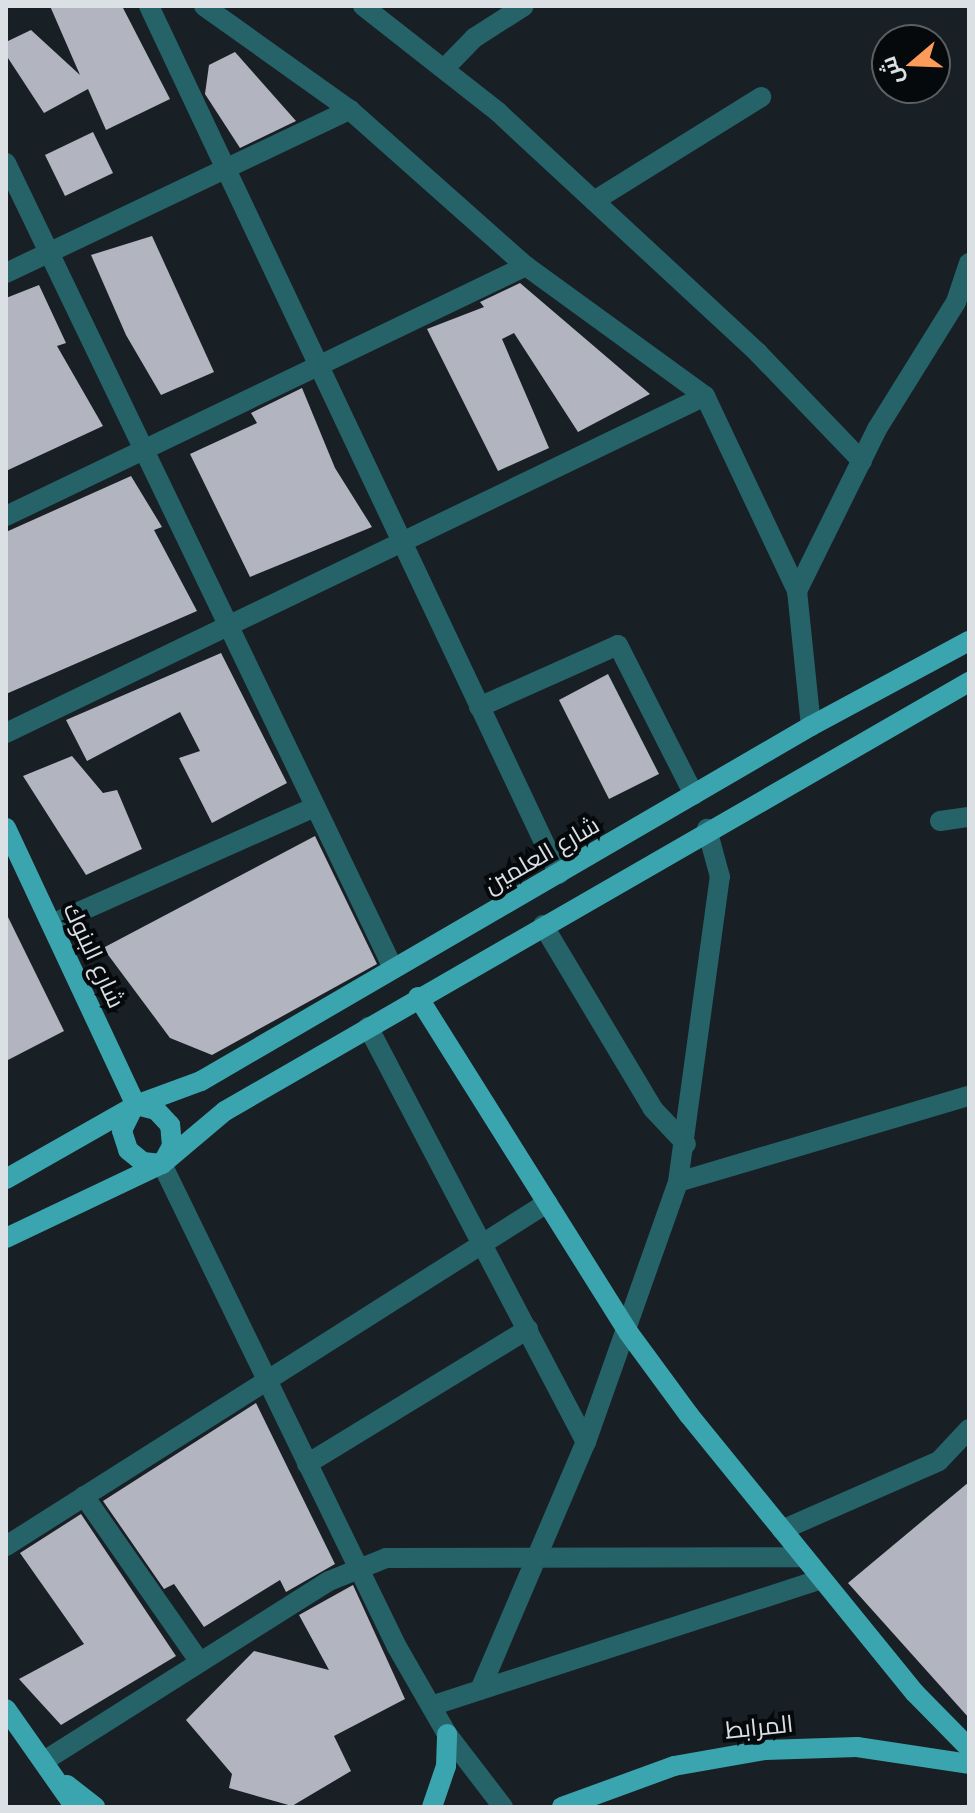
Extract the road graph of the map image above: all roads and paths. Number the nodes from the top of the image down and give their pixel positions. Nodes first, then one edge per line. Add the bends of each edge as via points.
1 (149, 6) edge
2 (204, 6) edge
3 (363, 6) edge
4 (524, 6) edge
5 (444, 69) junction
6 (761, 97) dead end
7 (350, 110) junction
8 (6, 163) edge
9 (228, 169) junction
10 (594, 201) junction
11 (49, 253) junction
12 (969, 263) edge
13 (526, 266) junction
14 (6, 273) edge
15 (317, 365) junction
16 (705, 396) junction
17 (144, 449) junction
18 (862, 461) junction
19 (6, 516) edge
20 (401, 545) junction
21 (797, 591) junction
22 (229, 627) junction
23 (969, 641) edge
24 (969, 682) edge
25 (479, 707) junction
26 (811, 726) junction
27 (6, 733) edge
28 (694, 795) junction
29 (315, 807) junction
30 (969, 817) edge
31 (940, 821) dead end
32 (6, 828) edge
33 (707, 829) junction
34 (559, 874) junction
35 (52, 924) junction
36 (543, 925) junction
37 (393, 968) junction
38 (418, 997) junction
39 (368, 1027) junction
40 (969, 1096) edge
41 (136, 1105) junction
42 (686, 1144) junction
43 (162, 1164) junction
44 (6, 1179) edge
45 (678, 1182) junction
46 (547, 1203) junction
47 (6, 1238) edge
48 (485, 1242) junction
49 (528, 1329) junction
50 (628, 1332) junction
51 (264, 1382) junction
52 (969, 1429) edge
53 (586, 1442) junction
54 (307, 1464) junction
55 (84, 1496) junction
56 (782, 1530) junction
57 (6, 1546) edge
58 (537, 1553) junction
59 (804, 1557) junction
60 (357, 1566) junction
61 (821, 1579) junction
62 (199, 1661) junction
63 (480, 1690) junction
64 (431, 1706) junction
65 (6, 1709) edge
66 (447, 1734) junction
67 (969, 1748) edge
68 (44, 1761) junction
69 (969, 1764) edge
70 (57, 1778) junction
71 (75, 1807) edge
72 (95, 1807) edge
73 (432, 1807) edge
74 (503, 1807) edge
75 (562, 1807) edge

1 - 9 street
2 - 7 street
3 - 5 street
4 - 5 street via 474,38
5 - 10 street
6 - 10 street
7 - 9 street
7 - 13 street
8 - 11 street
9 - 11 street
9 - 15 street
10 - 18 street via 758,353
11 - 14 street
11 - 17 street
12 - 18 street via 956,302
13 - 15 street
13 - 16 street
15 - 17 street
15 - 20 street
16 - 20 street
16 - 21 street
17 - 19 street
17 - 22 street
18 - 21 street
20 - 22 street
20 - 25 street
21 - 26 street
22 - 27 street
22 - 29 street
23 - 26 main road, شارع العلمين
24 - 33 main road
25 - 28 street via 618,645
25 - 34 street
26 - 28 main road, شارع العلمين
28 - 34 main road, شارع العلمين
29 - 35 street
29 - 37 street
30 - 31 street
32 - 35 main road, شارع البنوك
33 - 36 main road
33 - 42 street via 720,877
34 - 37 main road, شارع العلمين
35 - 41 main road, شارع البنوك
36 - 38 main road
36 - 42 street via 653,1109
37 - 41 main road, شارع العلمين via 201,1081
38 - 39 main road
38 - 46 main road
39 - 43 main road via 225,1111
39 - 48 street
40 - 45 street
41 - 43 main road via 156,1110 170,1125 172,1146
41 - 43 main road via 124,1121 123,1141 143,1162
41 - 44 main road, شارع العلمين
42 - 45 street
43 - 47 main road
43 - 51 street
45 - 50 street
46 - 48 street
46 - 50 main road
48 - 49 street
48 - 51 street
49 - 53 street
49 - 54 street
50 - 53 street
50 - 56 main road
51 - 54 street
51 - 55 street
52 - 56 street via 939,1461
53 - 58 street
54 - 60 street
55 - 57 street
55 - 62 street
56 - 59 main road
58 - 59 street
58 - 60 street via 415,1554
58 - 63 street
59 - 61 main road
60 - 62 street
60 - 64 street
61 - 63 street
61 - 67 main road
62 - 68 street
63 - 64 street
64 - 66 street
65 - 68 main road
66 - 73 main road via 446,1766
66 - 74 street
68 - 70 main road
69 - 75 main road, المرابط via 857,1747 765,1750 674,1766
70 - 71 main road
70 - 72 main road

